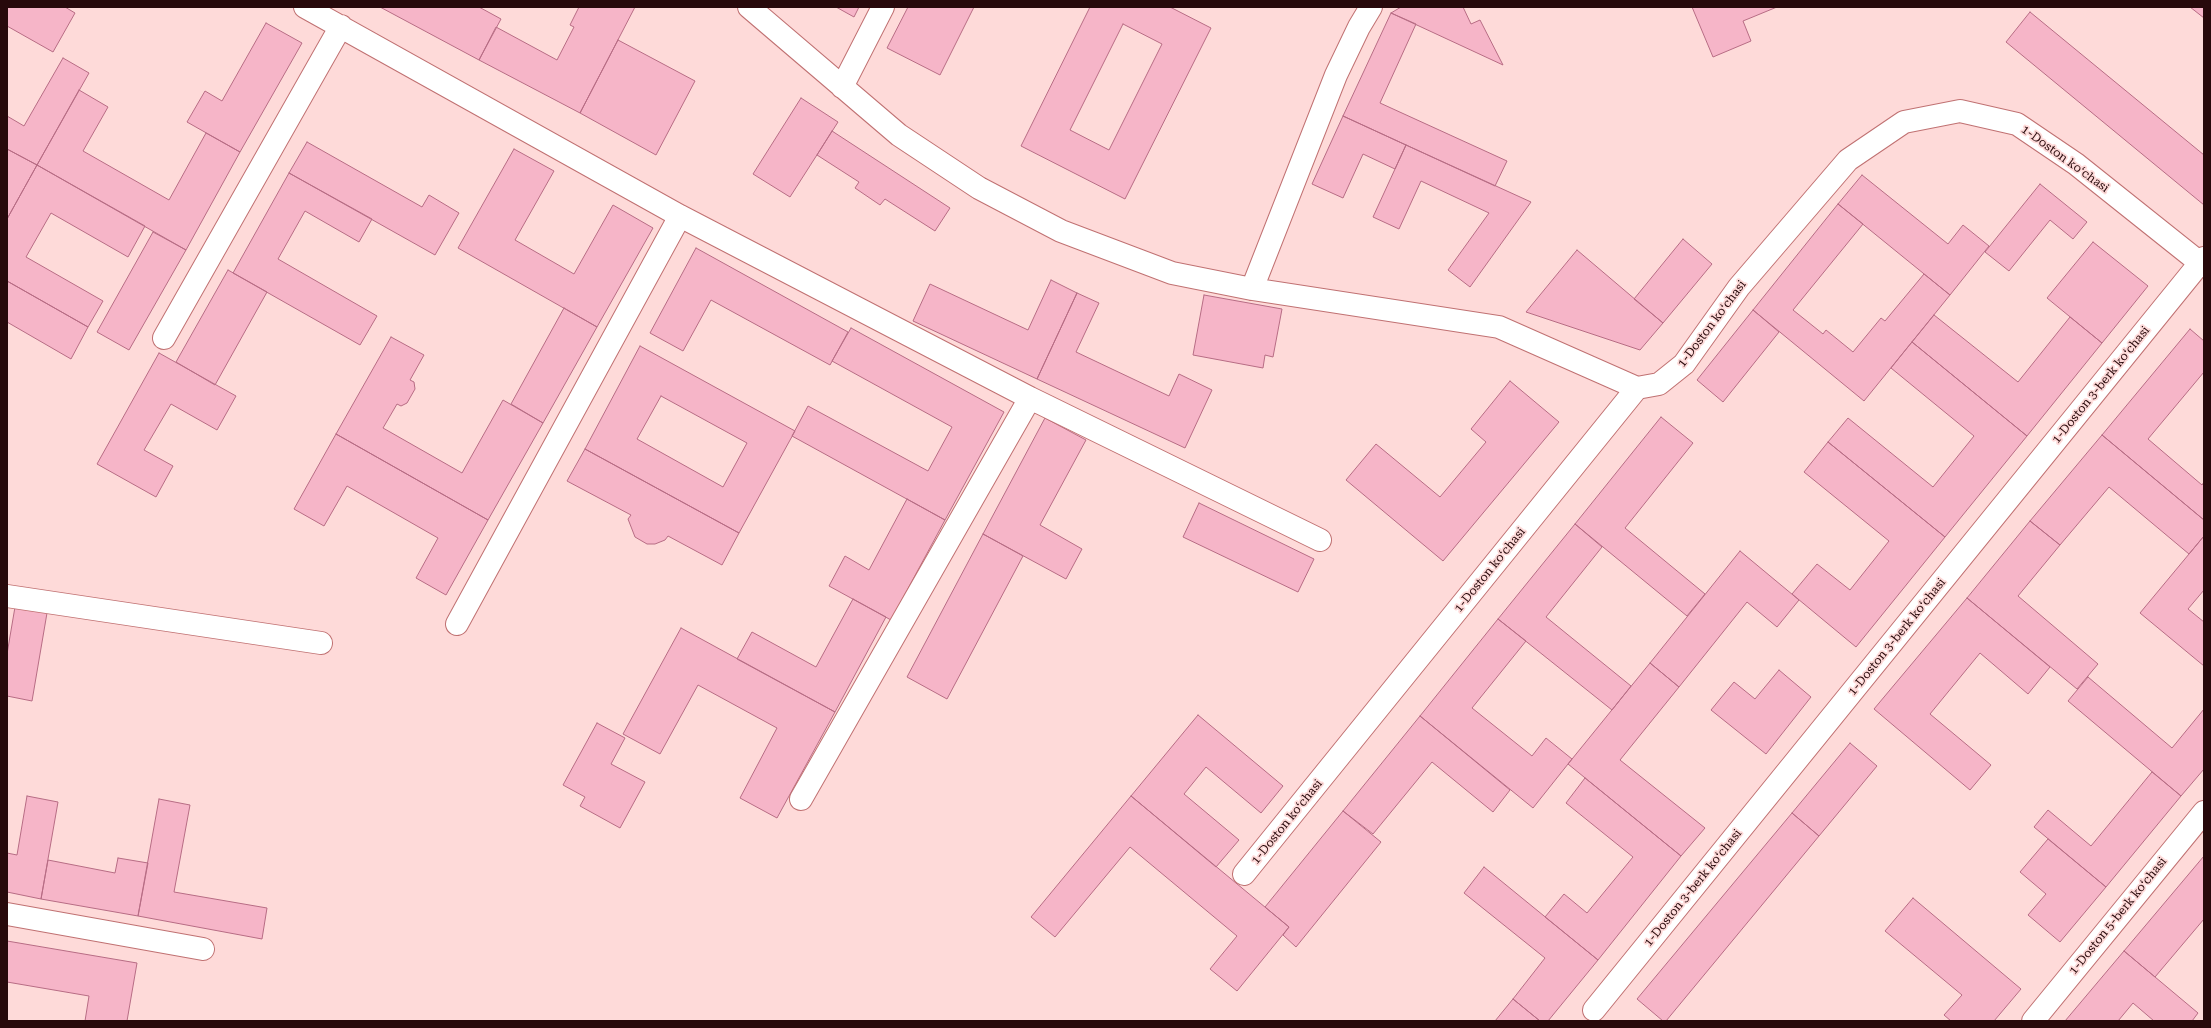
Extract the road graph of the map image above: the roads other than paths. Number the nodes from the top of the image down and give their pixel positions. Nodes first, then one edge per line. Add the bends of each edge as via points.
1 (305, 7) edge
2 (750, 7) edge
3 (883, 7) edge
4 (1371, 7) edge
5 (341, 26) junction
6 (842, 87) junction
7 (680, 216) junction
8 (2203, 262) edge
9 (1252, 289) junction
10 (164, 338) dead end
11 (1637, 388) junction
12 (1030, 398) junction
13 (1320, 540) dead end
14 (7, 596) edge
15 (457, 624) dead end
16 (321, 643) dead end
17 (801, 799) dead end
18 (2204, 812) edge
19 (1244, 874) dead end
20 (7, 914) edge
21 (203, 949) dead end
22 (1594, 1010) dead end
23 (2033, 1021) edge

1 - 5 street
2 - 6 street
3 - 6 street
4 - 9 street via 1336,76
5 - 7 street
5 - 10 street
6 - 9 street via 899,134 979,188 1061,231 1172,273
7 - 12 street
7 - 15 street
8 - 11 street, 1-Doston koʻchasi via 2076,164 2017,124 1960,111 1904,122 1848,160 1738,288 1684,364 1659,384
8 - 22 street, 1-Doston 3-berk koʻchasi
9 - 11 street via 1499,327
11 - 19 street, 1-Doston koʻchasi
12 - 13 street
12 - 17 street
14 - 16 street
18 - 23 street, 1-Doston 5-berk koʻchasi
20 - 21 street

